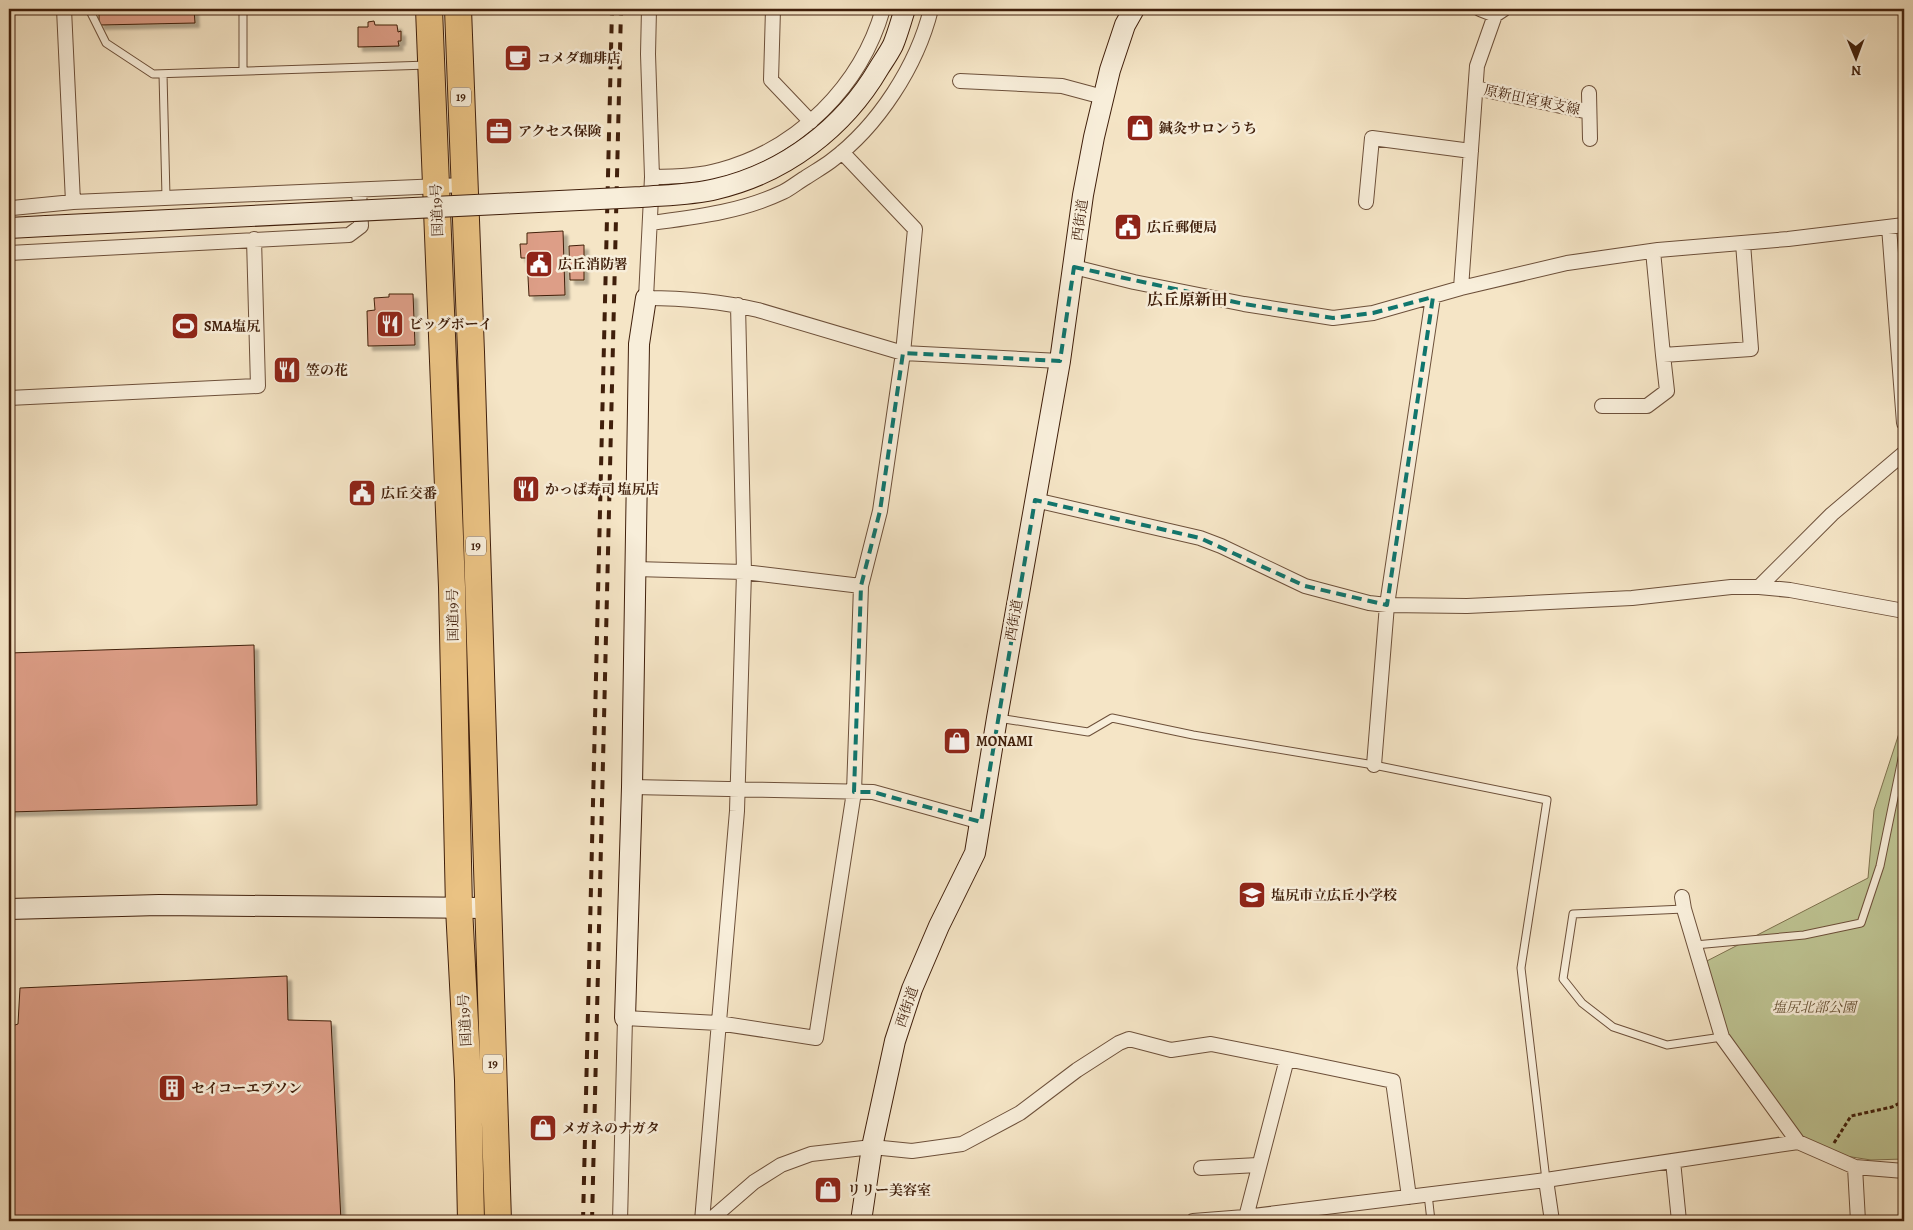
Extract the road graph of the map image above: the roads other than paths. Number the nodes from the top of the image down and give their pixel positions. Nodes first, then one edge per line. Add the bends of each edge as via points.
1 (64, 9) edge
2 (89, 9) edge
3 (243, 9) edge
4 (429, 9) edge
5 (458, 9) edge
6 (649, 9) edge
7 (773, 9) edge
8 (883, 9) edge
9 (905, 9) edge
10 (931, 9) edge
11 (1134, 9) edge
12 (1480, 9) edge
13 (1499, 12) edge
14 (430, 65) junction
15 (243, 72) junction
16 (163, 74) junction
17 (960, 81) dead end
18 (1476, 88) junction
19 (1589, 93) dead end
20 (1103, 97) junction
21 (1589, 112) junction
22 (811, 122) junction
23 (1590, 139) dead end
24 (1471, 151) junction
25 (842, 152) junction
26 (652, 177) junction
27 (464, 185) junction
28 (436, 186) junction
29 (359, 190) junction
30 (166, 197) junction
31 (73, 202) junction
32 (1366, 202) dead end
33 (9, 211) edge
34 (650, 223) junction
35 (1904, 226) edge
36 (1888, 227) junction
37 (9, 228) edge
38 (254, 239) junction
39 (1743, 243) junction
40 (1653, 251) junction
41 (9, 252) edge
42 (1074, 266) junction
43 (1462, 288) junction
44 (1433, 297) junction
45 (646, 298) junction
46 (738, 305) junction
47 (903, 352) junction
48 (1663, 355) junction
49 (1060, 361) junction
50 (9, 398) edge
51 (1602, 406) dead end
52 (1904, 423) edge
53 (1904, 453) edge
54 (1036, 500) junction
55 (634, 569) junction
56 (744, 572) junction
57 (861, 586) junction
58 (1758, 587) junction
59 (1387, 605) junction
60 (1904, 611) edge
61 (997, 718) junction
62 (1904, 749) edge
63 (1374, 765) junction
64 (632, 787) junction
65 (737, 790) junction
66 (854, 792) junction
67 (981, 822) junction
68 (1683, 903) joint
69 (459, 908) junction
70 (487, 908) junction
71 (9, 909) edge
72 (1694, 945) junction
73 (625, 1018) junction
74 (718, 1023) junction
75 (1722, 1037) junction
76 (1287, 1058) junction
77 (1798, 1142) junction
78 (872, 1147) junction
79 (1673, 1161) junction
80 (1258, 1165) junction
81 (1855, 1167) junction
82 (1201, 1168) dead end
83 (1904, 1171) edge
84 (1546, 1180) junction
85 (1428, 1194) junction
86 (1409, 1197) junction
87 (1245, 1219) edge
88 (471, 1221) edge
89 (498, 1221) edge
90 (620, 1221) edge
91 (702, 1221) edge
92 (709, 1221) edge
93 (860, 1221) edge
94 (1192, 1221) edge
95 (1432, 1221) edge
96 (1552, 1221) edge
97 (1679, 1221) edge
98 (1858, 1221) edge

1 - 31 street
2 - 16 lane via 106,43 153,74
3 - 15 lane
4 - 14 highway, 国道19号 / 19
5 - 27 highway, 国道19号 / 19
6 - 26 street
7 - 22 street via 771,80
8 - 22 street via 872,43 858,68
9 - 37 street, bridge via 892,46 870,84 852,108 826,133 773,169 716,189 641,197
10 - 25 street via 908,69 881,111
11 - 20 street, 西街道
12 - 13 street
13 - 18 street via 1477,66
14 - 15 lane
14 - 28 highway, 国道19号 / 19
15 - 16 lane
16 - 30 lane
17 - 20 street via 1062,86
18 - 21 street, 原新田宮東支線
18 - 24 street
19 - 21 street
20 - 42 street, 西街道 via 1083,195
21 - 23 street
22 - 26 street via 760,155 719,171
24 - 32 street via 1372,138
24 - 43 street
25 - 34 street via 784,192 749,205 714,215
25 - 47 street via 915,229
26 - 34 street
27 - 28 street
27 - 70 highway, 国道19号 / 19
28 - 29 street
28 - 69 highway, 国道19号 / 19 via 452,587
29 - 30 street
29 - 38 street via 361,226 349,235
30 - 31 street
31 - 33 street via 12,208
34 - 45 street
35 - 36 street
36 - 39 street
36 - 52 street
38 - 41 street
38 - 50 street via 258,386
39 - 40 street
39 - 48 street via 1751,349
40 - 43 street via 1567,263
40 - 48 street
42 - 44 street via 1134,282 1244,304 1334,318 1373,313
42 - 49 street, 西街道
43 - 44 street
44 - 59 street
45 - 46 street via 686,298
45 - 55 street via 638,344
46 - 47 street
46 - 56 street
47 - 49 street
47 - 57 street via 880,510
48 - 51 street via 1667,391 1647,406
49 - 54 street, 西街道
53 - 58 street via 1832,514
54 - 59 street via 1200,538 1305,586
54 - 61 street, 西街道
55 - 56 street
55 - 64 street
56 - 57 street
56 - 65 street
57 - 66 street
58 - 59 street via 1632,598 1467,606
58 - 60 street
59 - 63 street
61 - 63 lane via 1088,732 1112,718
61 - 67 street, 西街道
62 - 72 lane via 1880,866 1861,923 1804,934
63 - 84 lane via 1547,800 1521,968
64 - 65 street
64 - 73 street
65 - 66 street
65 - 74 street
66 - 67 street via 873,792
66 - 74 street via 816,1038
67 - 78 street, 西街道 via 976,853 912,989 895,1041
68 - 72 street
68 - 75 lane via 1573,914 1563,979 1582,1003 1613,1027 1667,1045
69 - 70 street
69 - 71 street via 159,905
69 - 88 highway, 国道19号 / 19
70 - 89 highway, 国道19号 / 19
72 - 75 street
73 - 74 street
73 - 90 street
74 - 91 street
75 - 77 street
76 - 78 street via 1211,1044 1171,1050 1129,1039 1077,1070 1020,1113 962,1144 912,1151
76 - 80 street
76 - 86 street via 1392,1080
77 - 79 street
77 - 81 street
78 - 92 street via 810,1154 781,1165 754,1182
78 - 93 street, 西街道
79 - 84 street
79 - 97 street
80 - 82 street
80 - 87 street
81 - 83 street
81 - 98 street
84 - 85 street
84 - 96 street
85 - 86 street
85 - 95 lane
86 - 87 street
87 - 94 street

